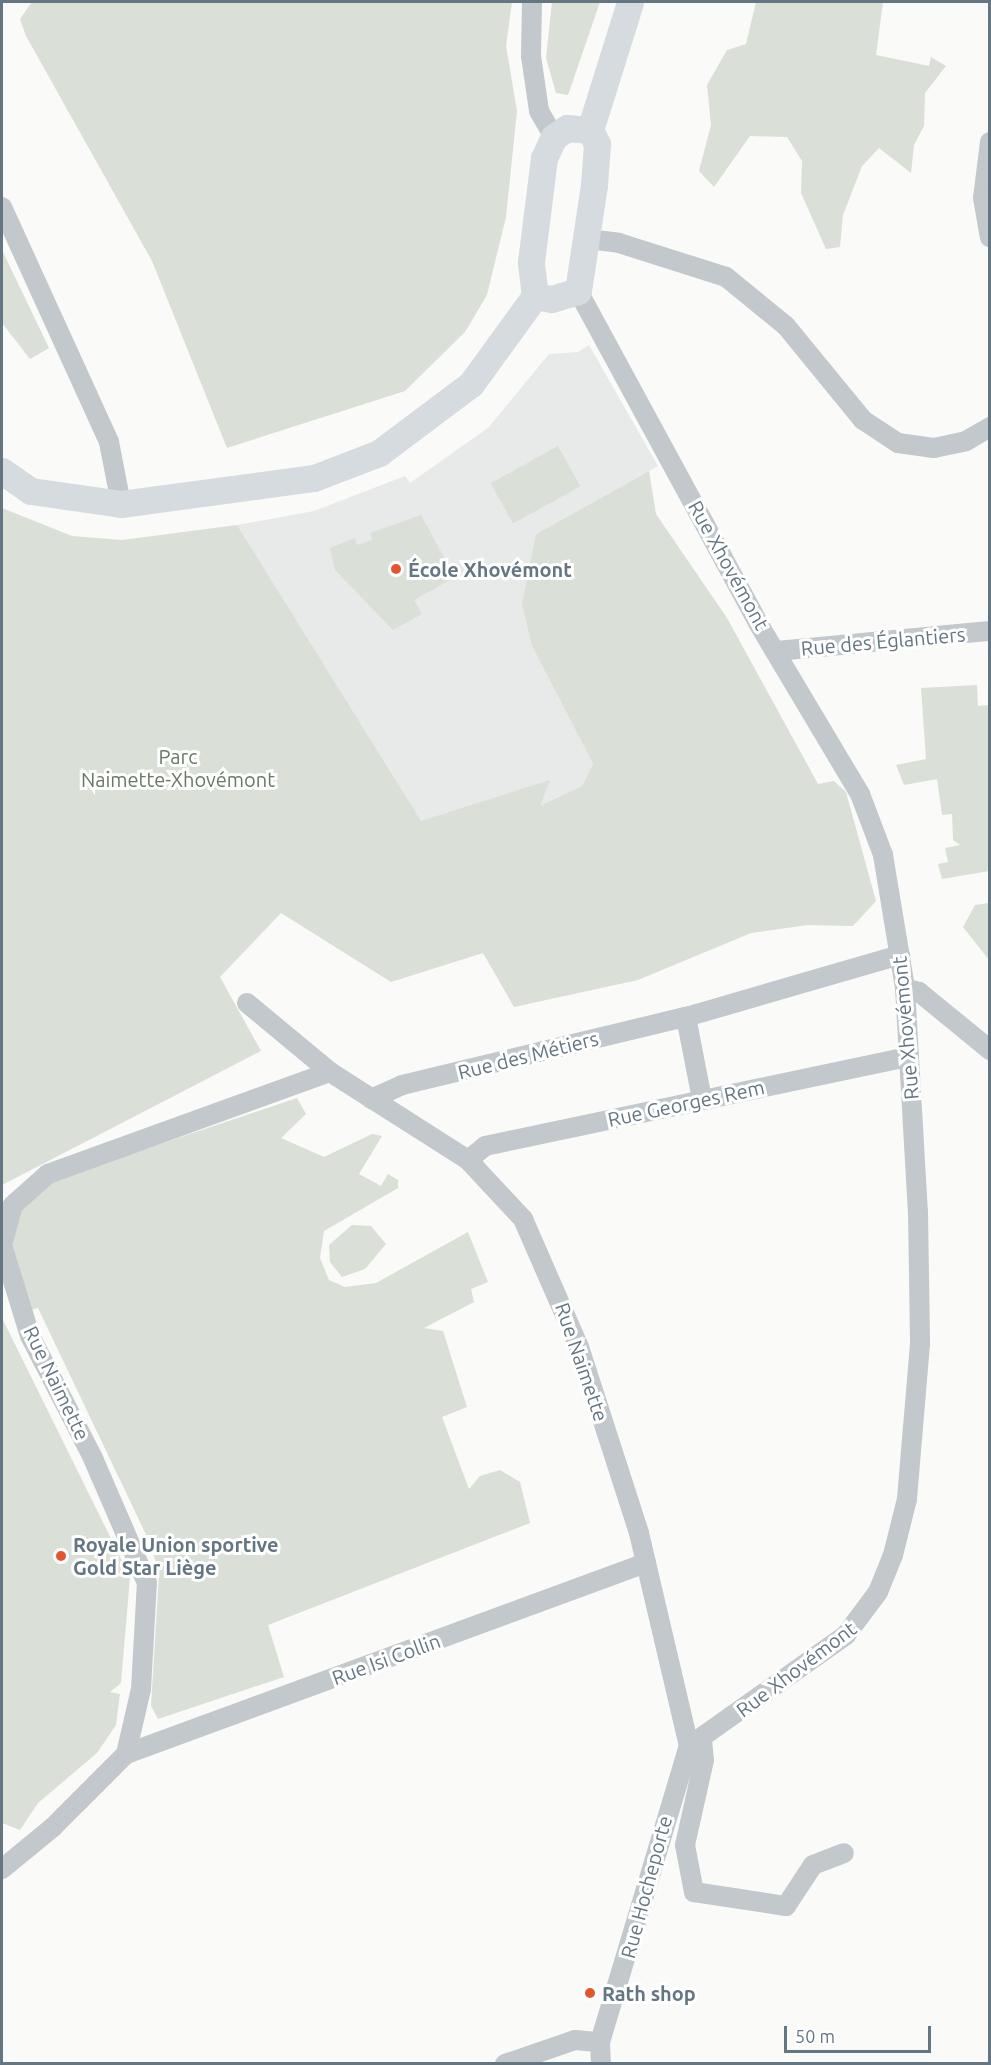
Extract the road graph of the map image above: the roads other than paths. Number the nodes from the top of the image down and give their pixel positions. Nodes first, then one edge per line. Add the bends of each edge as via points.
1 (532, 2) edge
2 (630, 2) edge
3 (590, 130) junction
4 (554, 137) junction
5 (990, 142) edge
6 (2, 207) edge
7 (990, 237) edge
8 (588, 239) junction
9 (578, 291) junction
10 (535, 296) junction
11 (990, 427) edge
12 (2, 471) edge
13 (121, 504) junction
14 (990, 631) edge
15 (777, 651) junction
16 (900, 955) junction
17 (905, 988) junction
18 (247, 1003) dead end
19 (686, 1017) junction
20 (990, 1050) edge
21 (909, 1057) junction
22 (330, 1071) junction
23 (371, 1099) junction
24 (702, 1099) junction
25 (468, 1160) junction
26 (646, 1563) junction
27 (695, 1743) junction
28 (126, 1754) junction
29 (844, 1853) dead end
30 (2, 1869) edge
31 (600, 2042) junction
32 (505, 2064) edge
33 (601, 2064) edge

1 - 4 street via 532,67 539,111
2 - 3 street
3 - 4 street via 567,128
3 - 8 street via 597,144
4 - 10 street via 544,158 531,262
5 - 7 street via 983,198
6 - 13 street via 109,442
8 - 9 street
8 - 11 street via 630,246 726,277 786,326 863,420 898,443 934,448 966,441
9 - 10 street via 551,299
9 - 15 street, Rue Xhovémont
10 - 13 street via 471,384 378,453 314,478
12 - 13 street via 31,491
14 - 15 street, Rue des Églantiers
15 - 16 street, Rue Xhovémont via 865,806 883,855
16 - 17 street, Rue Xhovémont
16 - 19 street, Rue des Métiers
17 - 20 street via 919,992
17 - 21 street, Rue Xhovémont
18 - 22 street, Rue Naimette
19 - 23 street, Rue des Métiers via 402,1085
19 - 24 street
21 - 24 street, Rue Georges Rem
21 - 27 street, Rue Xhovémont via 920,1344 907,1498 893,1555 878,1592 846,1635
22 - 23 street, Rue Naimette
22 - 28 street, Rue Naimette via 48,1174 13,1205 2,1245 30,1336 93,1458 147,1583 141,1689
23 - 25 street, Rue Naimette
24 - 25 street, Rue Georges Rem via 485,1146
25 - 26 street, Rue Naimette via 523,1219 540,1247 579,1347
26 - 27 street, Rue Naimette
26 - 28 street, Rue Isi Collin
27 - 29 street, Rue Hocheporte via 704,1760 685,1845 694,1892 786,1905 813,1865
27 - 31 street, Rue Hocheporte
28 - 30 street via 52,1828
31 - 32 street via 575,2040
31 - 33 street, Rue Hocheporte

